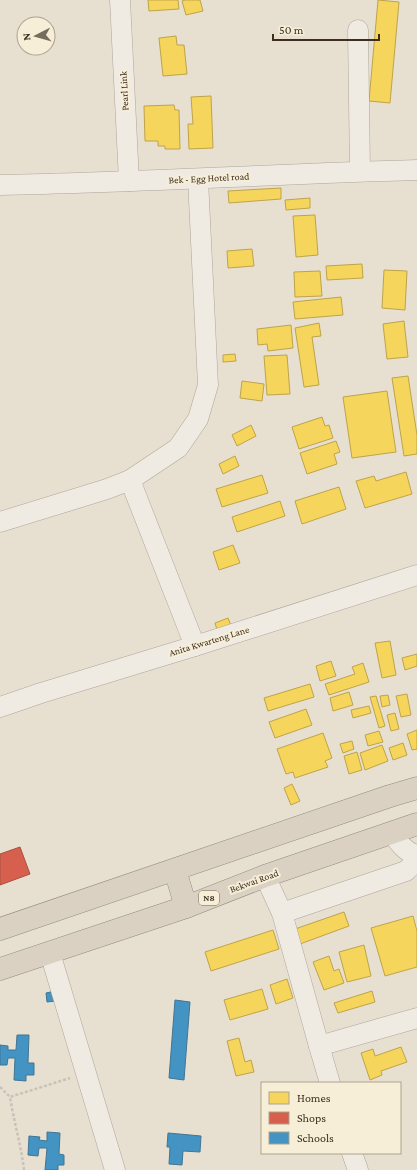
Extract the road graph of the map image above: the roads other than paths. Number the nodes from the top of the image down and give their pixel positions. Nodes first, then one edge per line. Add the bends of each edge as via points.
1 (120, 0) edge
2 (358, 30) dead end
3 (417, 170) edge
4 (360, 172) junction
5 (198, 179) junction
6 (129, 181) junction
7 (0, 186) edge
8 (130, 480) junction
9 (0, 522) edge
10 (417, 576) edge
11 (195, 646) junction
12 (0, 707) edge
13 (417, 788) edge
14 (417, 824) edge
15 (393, 834) junction
16 (417, 855) edge
17 (417, 860) edge
18 (175, 870) junction
19 (265, 876) junction
20 (186, 907) junction
21 (282, 913) junction
22 (0, 928) edge
23 (50, 953) junction
24 (0, 969) edge
25 (417, 1018) edge
26 (319, 1046) junction
27 (330, 1082) edge
28 (352, 1154) edge
29 (115, 1170) edge
30 (358, 1170) edge

1 - 6 street, Pearl Link
2 - 4 street
3 - 4 street, Bek - Egg Hotel road
4 - 5 street, Bek - Egg Hotel road
5 - 6 street, Bek - Egg Hotel road
5 - 8 street via 208,384 198,419 178,448
6 - 7 street, Bek - Egg Hotel road
8 - 9 street
8 - 11 street
10 - 11 street, Anita Kwarteng Lane
11 - 12 street, Anita Kwarteng Lane via 41,692
13 - 18 highway
14 - 15 highway, Bekwai Road / N8
15 - 16 street via 400,846
15 - 19 highway, Bekwai Road / N8
17 - 21 street via 406,871
18 - 20 highway
18 - 22 highway
19 - 20 highway, Bekwai Road / N8
19 - 21 street
20 - 23 highway, Bekwai Road / N8
21 - 26 street
23 - 24 highway, Bekwai Road / N8
23 - 29 street
25 - 26 street
26 - 27 street
28 - 30 street

